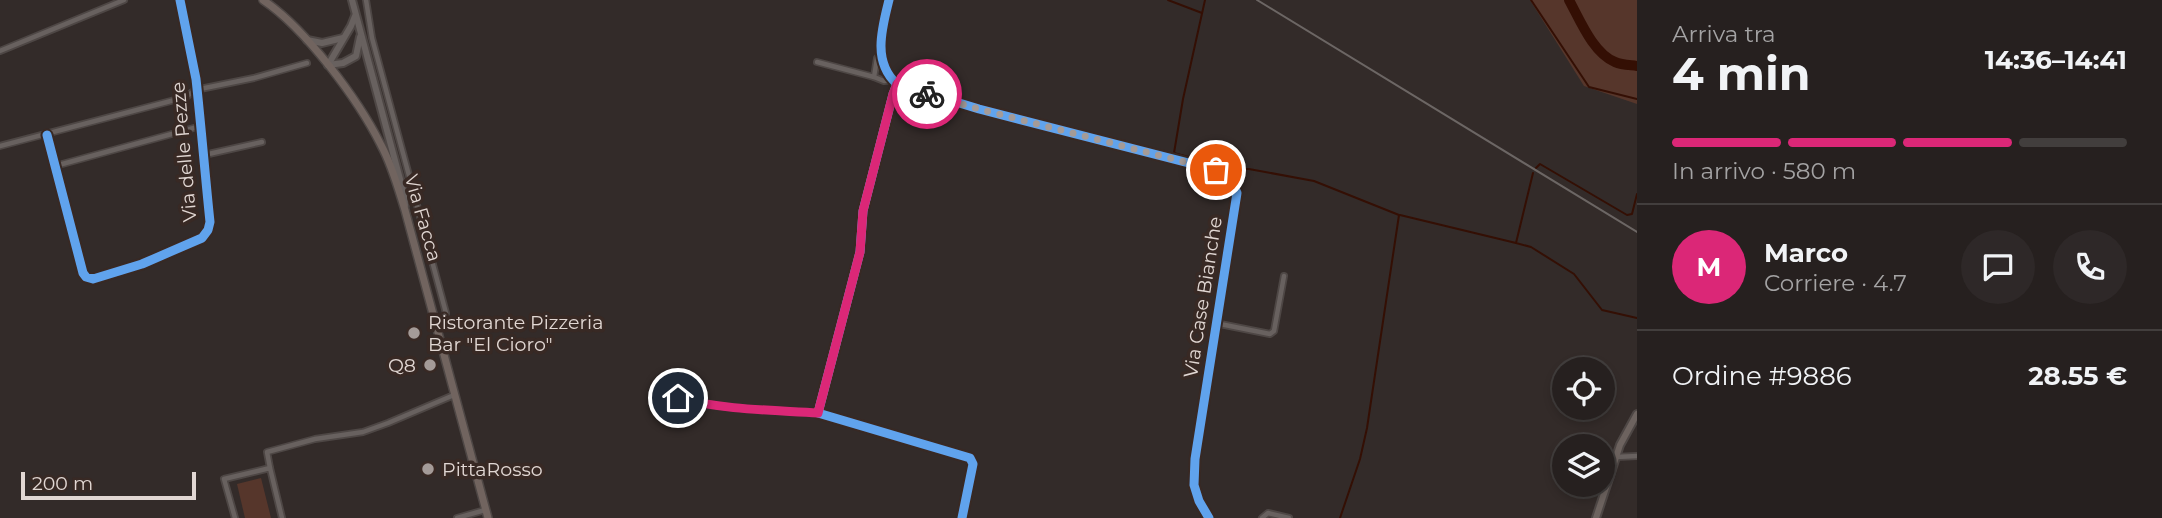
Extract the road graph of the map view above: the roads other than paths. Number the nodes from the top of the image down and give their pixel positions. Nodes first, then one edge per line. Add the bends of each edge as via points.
1 (124, 0) edge
2 (180, 0) edge
3 (263, 0) edge
4 (352, 0) edge
5 (366, 0) edge
6 (889, 0) edge
7 (355, 14) junction
8 (360, 32) junction
9 (345, 37) junction
10 (306, 40) junction
11 (0, 51) edge
12 (880, 55) junction
13 (817, 62) dead end
14 (307, 63) dead end
15 (328, 65) junction
16 (874, 77) junction
17 (892, 80) junction
18 (897, 84) junction
19 (195, 90) junction
20 (201, 126) junction
21 (47, 135) junction
22 (262, 142) dead end
23 (0, 146) edge
24 (204, 155) junction
25 (55, 166) junction
26 (405, 210) junction
27 (1284, 275) dead end
28 (446, 313) dead end
29 (1215, 323) junction
30 (455, 394) junction
31 (678, 398) dead end
32 (818, 413) junction
33 (1637, 414) edge
34 (1637, 456) edge
35 (1616, 457) junction
36 (270, 468) junction
37 (486, 514) edge
38 (235, 518) edge
39 (282, 518) edge
40 (457, 518) edge
41 (962, 518) edge
42 (1209, 518) edge
43 (1262, 518) edge
44 (1289, 518) edge
45 (1595, 518) edge

1 - 11 street
2 - 19 street, Via delle Pezze
3 - 10 main road, Via Facca
4 - 7 street
5 - 28 street via 372,38
6 - 12 street
7 - 8 street
7 - 9 street
8 - 15 street via 356,56
8 - 26 street
9 - 10 street
9 - 15 street
10 - 15 main road, Via Facca
12 - 16 street
12 - 17 street, Via Case Bianche
13 - 16 street, Via Case Bianche
14 - 19 street, Via delle Pezze
15 - 26 main road, Via Facca via 381,145
16 - 17 street, Via Case Bianche
17 - 18 street, Via Case Bianche
18 - 29 street, Via Case Bianche via 1216,170 1231,180 1237,193
18 - 32 street
19 - 20 street, Via delle Pezze
19 - 21 street, Via delle Pezze via 187,97
20 - 24 street, Via delle Pezze
20 - 25 street, Via delle Pezze
21 - 23 street, Via delle Pezze
21 - 25 street, Via delle Pezze
22 - 24 street, Via delle Pezze
24 - 25 street, Via delle Pezze via 210,222 202,238 93,279 83,273
26 - 30 main road, Via Facca
27 - 29 street via 1275,331 1270,334
29 - 42 street, Via Case Bianche via 1194,485
30 - 36 street via 363,432 267,452
30 - 37 main road, Via Facca
31 - 32 street via 700,404
32 - 41 street via 970,458 973,464
33 - 35 main road
34 - 35 street
35 - 45 main road
36 - 38 street via 224,479
36 - 39 street
37 - 40 street
43 - 44 street via 1268,513

